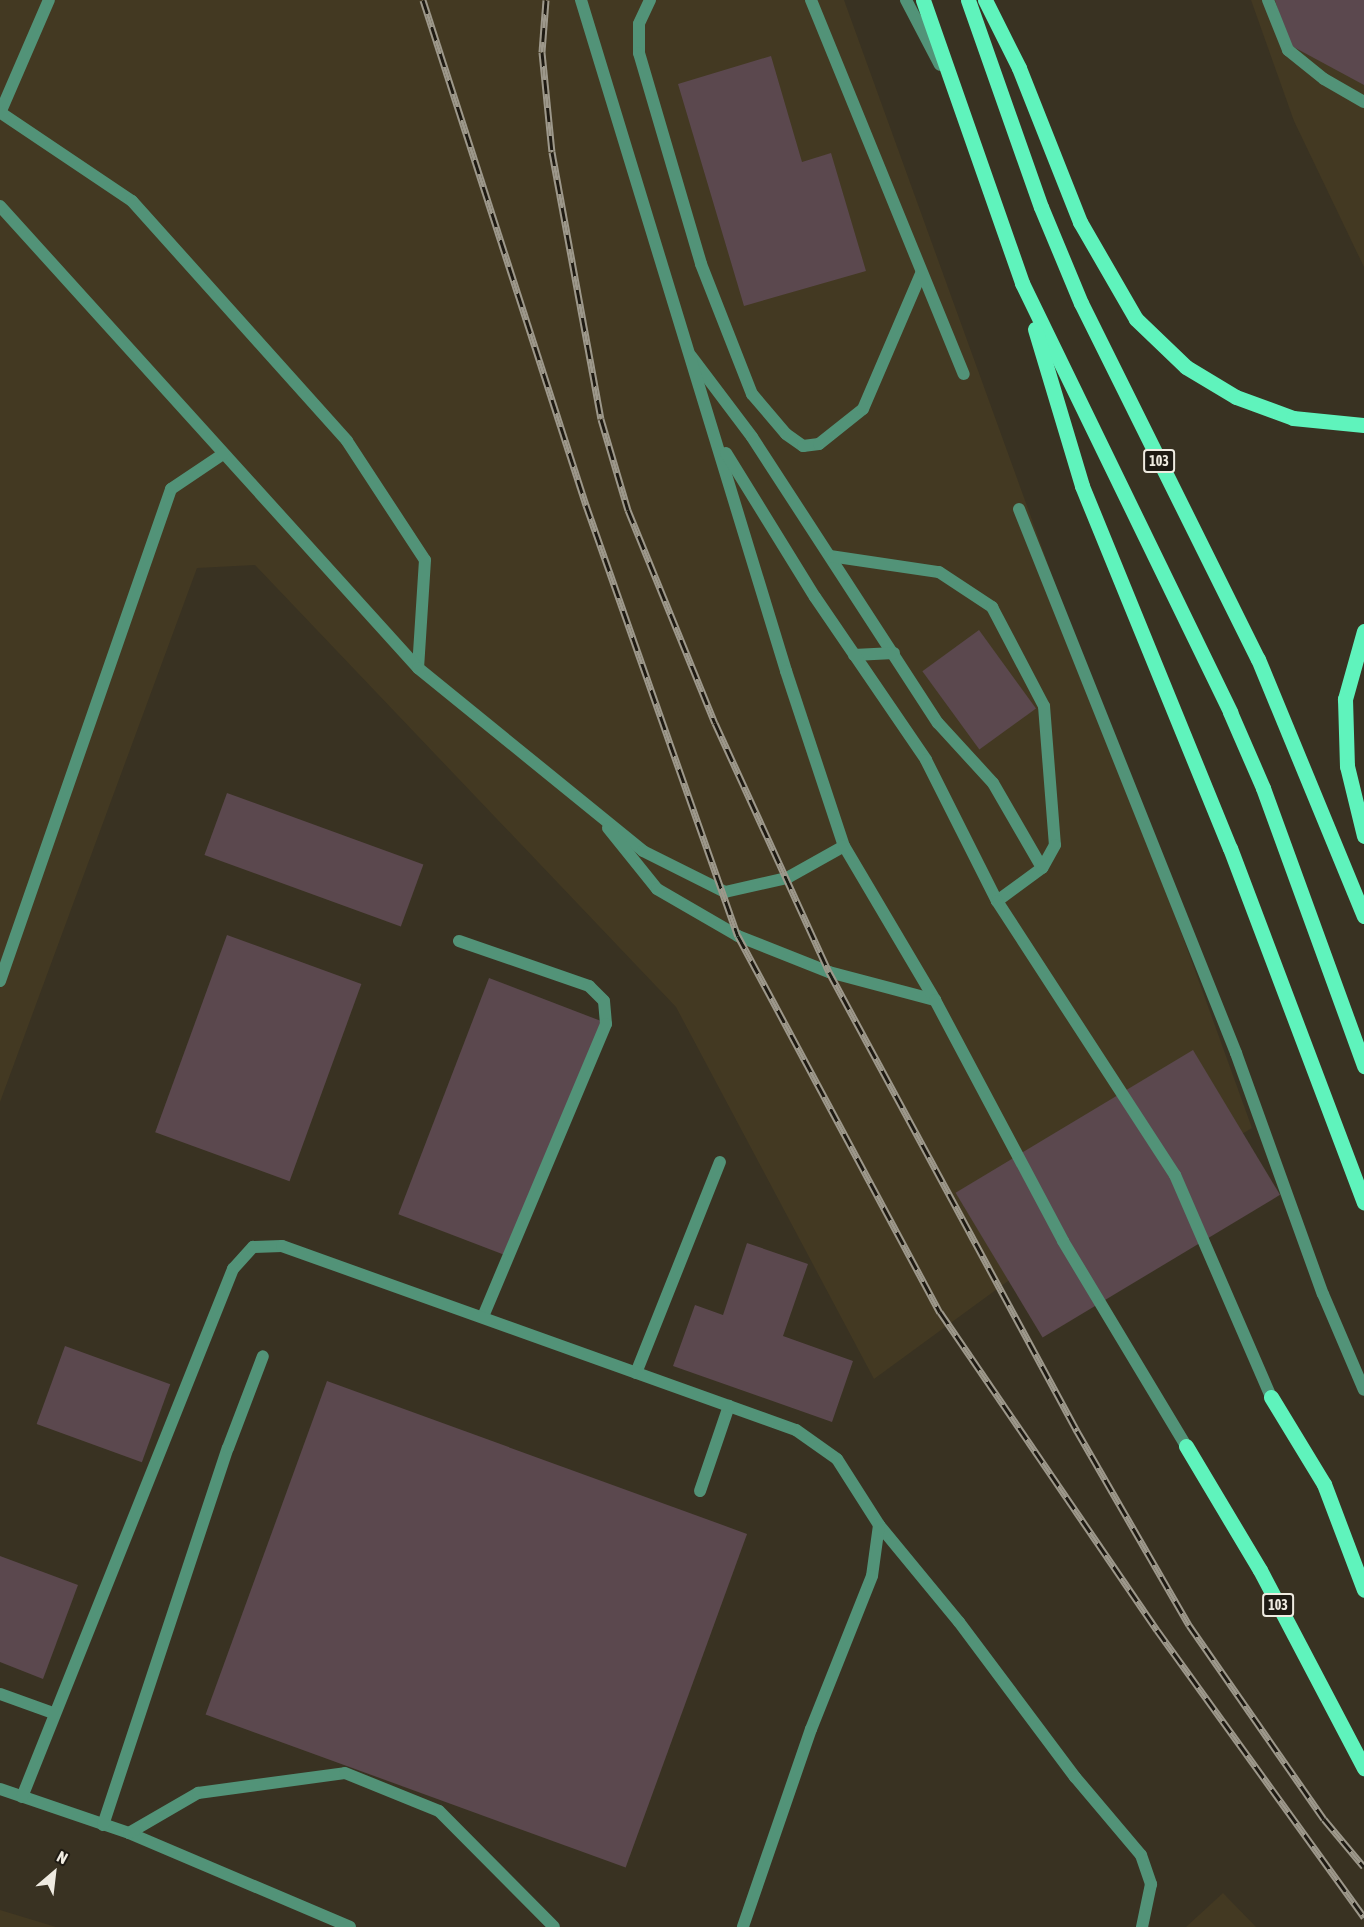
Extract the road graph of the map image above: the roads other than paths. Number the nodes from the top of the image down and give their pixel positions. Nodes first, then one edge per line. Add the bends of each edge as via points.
1 (49, 0) edge
2 (581, 0) edge
3 (650, 0) edge
4 (812, 0) edge
5 (906, 0) edge
6 (923, 0) edge
7 (968, 0) edge
8 (985, 0) edge
9 (1268, 0) edge
10 (953, 90) junction
11 (1364, 102) edge
12 (0, 113) edge
13 (0, 206) edge
14 (921, 274) junction
15 (1022, 283) junction
16 (691, 356) junction
17 (964, 374) dead end
18 (1364, 425) edge
19 (717, 439) junction
20 (223, 454) junction
21 (1019, 509) dead end
22 (830, 556) junction
23 (1364, 631) edge
24 (894, 653) junction
25 (854, 655) junction
26 (418, 668) junction
27 (593, 809) junction
28 (1364, 836) edge
29 (844, 846) junction
30 (1042, 868) junction
31 (997, 901) junction
32 (1364, 915) edge
33 (459, 941) dead end
34 (0, 981) edge
35 (936, 1000) junction
36 (1364, 1066) edge
37 (720, 1162) dead end
38 (1364, 1202) edge
39 (483, 1316) junction
40 (263, 1356) dead end
41 (636, 1373) junction
42 (1364, 1390) edge
43 (1271, 1397) joint
44 (729, 1406) junction
45 (1186, 1446) joint
46 (700, 1491) dead end
47 (879, 1525) junction
48 (1364, 1590) edge
49 (0, 1694) edge
50 (53, 1713) junction
51 (1364, 1768) edge
52 (0, 1790) edge
53 (22, 1797) junction
54 (102, 1825) junction
55 (129, 1833) junction
56 (350, 1927) edge
57 (554, 1927) edge
58 (743, 1927) edge
59 (1142, 1927) edge

1 - 12 street
2 - 16 street
3 - 14 street via 639,24 639,53 701,264 752,394 786,434 803,446 819,444 863,409
4 - 14 street
5 - 10 street
6 - 10 main road
7 - 32 main road, 103 via 1041,207 1081,303 1258,659
8 - 18 main road via 1019,68 1080,222 1136,319 1186,367 1236,397 1293,418
9 - 11 street via 1288,50 1324,79
10 - 15 main road
12 - 26 street via 132,201 347,441 424,560
13 - 20 street
14 - 17 street
15 - 36 main road via 1240,734
15 - 38 main road via 1082,486 1247,891
16 - 19 street
16 - 22 street via 752,437
19 - 25 street
19 - 29 street via 786,671
20 - 26 street
20 - 34 street via 171,489
21 - 42 street via 1236,1053 1323,1294
22 - 24 street
22 - 30 street via 939,572 992,607 1044,706 1055,845
23 - 28 main road via 1345,699 1347,766
24 - 25 street
24 - 30 street via 938,723 993,783
25 - 31 street via 926,760
26 - 27 street
27 - 29 street via 644,851 725,892 787,879
27 - 35 street via 657,889 738,936 829,972
29 - 35 street
30 - 31 street
31 - 43 street via 1175,1175
33 - 39 street via 589,986 604,1001 606,1024
35 - 45 street via 1063,1241
37 - 41 street
39 - 41 street
39 - 50 street via 282,1246 253,1247 233,1269
40 - 54 street via 228,1448
41 - 44 street
43 - 48 main road via 1324,1484
44 - 46 street
44 - 47 street via 796,1430 837,1459
45 - 51 main road, 103 via 1260,1570
47 - 58 street via 872,1576 811,1729
47 - 59 street via 1141,1855 1151,1884
49 - 50 street
50 - 53 street
52 - 53 street
53 - 54 street
54 - 55 street
55 - 56 street
55 - 57 street via 198,1793 345,1773 439,1811

